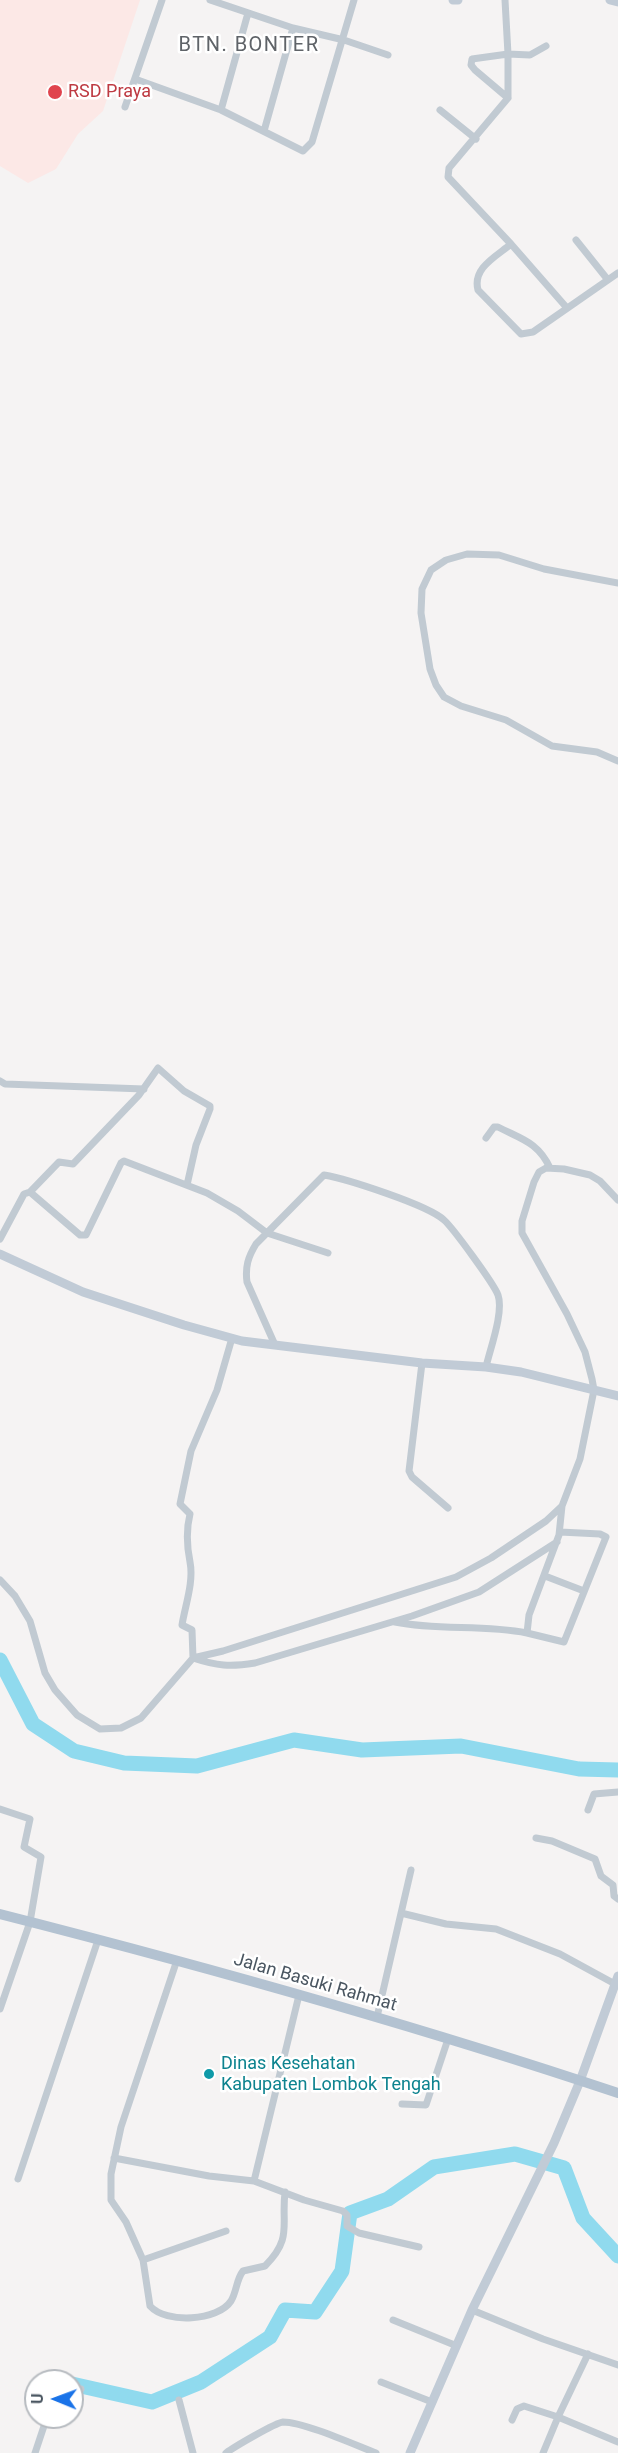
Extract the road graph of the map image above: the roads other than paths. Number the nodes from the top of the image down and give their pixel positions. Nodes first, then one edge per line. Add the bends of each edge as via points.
1 (162, 0) edge
2 (210, 0) edge
3 (354, 0) edge
4 (453, 0) edge
5 (458, 0) edge
6 (505, 0) edge
7 (610, 0) edge
8 (618, 2) edge
9 (248, 13) junction
10 (293, 28) junction
11 (344, 40) junction
12 (546, 46) dead end
13 (508, 54) junction
14 (388, 55) dead end
15 (135, 79) junction
16 (508, 98) junction
17 (125, 106) dead end
18 (221, 110) junction
19 (440, 110) dead end
20 (264, 131) junction
21 (476, 139) junction
22 (576, 240) dead end
23 (511, 244) junction
24 (618, 273) edge
25 (608, 280) junction
26 (567, 308) junction
27 (618, 583) edge
28 (618, 761) edge
29 (0, 1081) edge
30 (144, 1089) junction
31 (486, 1138) dead end
32 (550, 1168) junction
33 (187, 1185) junction
34 (30, 1192) junction
35 (618, 1200) edge
36 (267, 1233) junction
37 (0, 1239) edge
38 (328, 1253) dead end
39 (0, 1254) edge
40 (232, 1338) junction
41 (275, 1346) junction
42 (422, 1363) junction
43 (486, 1367) junction
44 (594, 1390) junction
45 (618, 1396) edge
46 (562, 1506) junction
47 (448, 1508) dead end
48 (560, 1532) junction
49 (557, 1542) junction
50 (545, 1576) junction
51 (0, 1580) edge
52 (584, 1591) junction
53 (395, 1622) junction
54 (527, 1633) junction
55 (193, 1658) junction
56 (618, 1792) edge
57 (0, 1809) edge
58 (588, 1810) dead end
59 (536, 1838) dead end
60 (411, 1870) dead end
61 (618, 1899) edge
62 (400, 1912) junction
63 (0, 1914) edge
64 (30, 1922) junction
65 (98, 1940) junction
66 (177, 1960) junction
67 (616, 1980) edge
68 (299, 1995) junction
69 (0, 2009) edge
70 (377, 2017) junction
71 (448, 2039) junction
72 (580, 2081) junction
73 (617, 2091) edge
74 (402, 2104) dead end
75 (114, 2158) junction
76 (18, 2179) dead end
77 (254, 2181) junction
78 (285, 2192) junction
79 (226, 2231) dead end
80 (419, 2247) dead end
81 (143, 2260) junction
82 (472, 2310) junction
83 (393, 2320) dead end
84 (457, 2346) junction
85 (588, 2354) junction
86 (618, 2365) edge
87 (381, 2382) dead end
88 (178, 2400) dead end
89 (432, 2402) junction
90 (558, 2417) junction
91 (512, 2420) dead end
92 (43, 2429) edge
93 (618, 2442) edge
94 (35, 2453) edge
95 (194, 2453) edge
96 (225, 2453) edge
97 (376, 2453) edge
98 (410, 2453) edge
99 (543, 2453) edge

1 - 15 street
2 - 9 street
3 - 11 street
4 - 5 street
6 - 13 street
7 - 8 street
9 - 10 street
9 - 18 street
10 - 11 street
10 - 20 street
11 - 14 street
11 - 20 street via 309,147 299,150
12 - 13 street via 530,55
13 - 16 street
13 - 16 street via 474,57 471,61 475,70
15 - 17 street
15 - 18 street
16 - 21 street
18 - 20 street
19 - 21 street
21 - 23 street via 449,168 448,177
22 - 25 street
23 - 26 street
23 - 26 street via 480,270 478,290 523,334 533,332
24 - 25 street
25 - 26 street
27 - 28 street via 544,569 499,555 467,554 446,560 431,570 422,589 421,613 430,669 444,697 506,720 552,746 597,752
29 - 30 street
30 - 33 street via 158,1068 184,1091 210,1106
30 - 34 street via 73,1164 59,1162
31 - 32 street via 498,1127 534,1145
32 - 35 street via 593,1176
32 - 44 street via 539,1172 534,1182 524,1210 522,1231 585,1352
33 - 34 street via 123,1161 90,1232 83,1236
33 - 36 street via 207,1192
34 - 37 street via 24,1194
36 - 38 street
36 - 41 street via 248,1258 246,1271 247,1282
36 - 43 street via 324,1175 345,1178 431,1212 444,1220 498,1296 499,1312
39 - 40 street via 83,1292
40 - 41 street
40 - 55 street via 217,1390 190,1451 180,1504 190,1514 189,1585 182,1626 192,1630
41 - 42 street
42 - 43 street
42 - 47 street via 409,1471
43 - 44 street
44 - 45 street
44 - 46 street via 580,1459
46 - 48 street
46 - 55 street via 491,1558 456,1577
48 - 49 street
48 - 52 street via 605,1536
49 - 50 street
49 - 53 street via 483,1590
50 - 52 street
50 - 54 street
51 - 55 street via 30,1621 45,1672 55,1690 77,1715 100,1729 121,1728 141,1718
52 - 54 street via 565,1642
53 - 54 street via 427,1628 488,1628
53 - 55 street via 255,1663 216,1665
56 - 58 street via 594,1794
57 - 64 street via 31,1821 24,1847 40,1859
59 - 61 street via 596,1860 601,1876 613,1885
60 - 62 street
62 - 67 street via 496,1929
62 - 70 street
63 - 64 main road, Jalan Basuki Rahmat
64 - 65 main road, Jalan Basuki Rahmat
64 - 69 street
65 - 66 main road, Jalan Basuki Rahmat
65 - 76 street
66 - 68 main road, Jalan Basuki Rahmat
66 - 75 street
67 - 72 street
68 - 70 main road, Jalan Basuki Rahmat
68 - 77 street
70 - 71 main road, Jalan Basuki Rahmat
71 - 72 main road, Jalan Basuki Rahmat
71 - 74 street via 426,2105
72 - 73 main road, Jalan Basuki Rahmat
72 - 82 street via 544,2165
75 - 77 street
75 - 81 street via 111,2200
77 - 78 street
78 - 80 street via 343,2211 347,2226 358,2233
78 - 81 street via 285,2226 280,2247 265,2266 243,2271 233,2298 220,2312 190,2318 154,2310 148,2299
79 - 81 street
82 - 84 street
82 - 85 street
83 - 84 street
84 - 89 street
85 - 86 street
85 - 90 street
87 - 89 street
88 - 95 street
89 - 98 street
90 - 91 street via 522,2406
90 - 93 street
90 - 99 street
92 - 94 street
96 - 97 street via 284,2422

